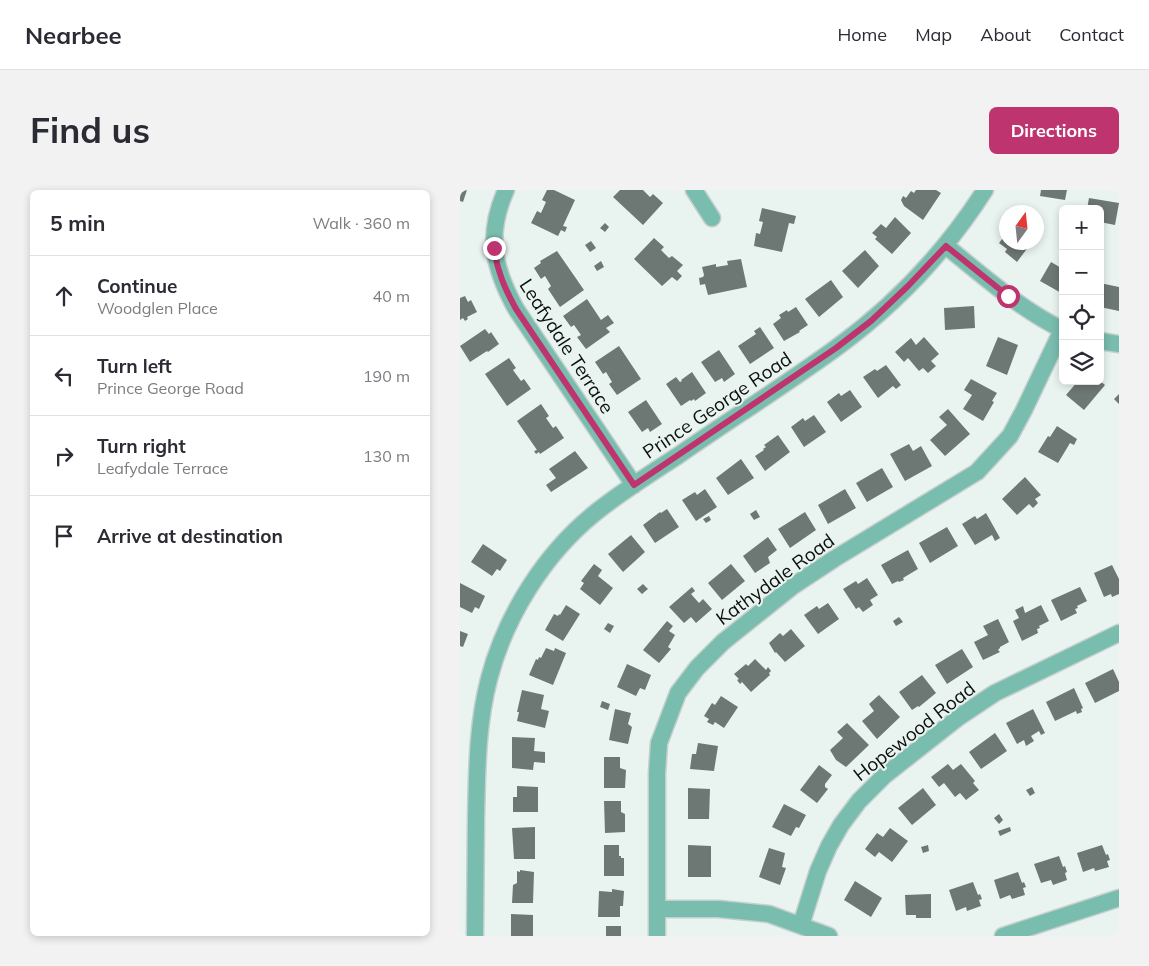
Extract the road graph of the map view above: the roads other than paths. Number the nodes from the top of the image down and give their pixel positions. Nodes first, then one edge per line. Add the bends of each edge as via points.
1 (506, 190) edge
2 (694, 190) edge
3 (985, 190) edge
4 (712, 218) dead end
5 (946, 246) junction
6 (1059, 328) edge
7 (1059, 336) edge
8 (1104, 342) edge
9 (1119, 344) edge
10 (634, 485) junction
11 (1119, 633) edge
12 (1119, 898) edge
13 (657, 909) junction
14 (801, 925) junction
15 (475, 936) edge
16 (657, 936) edge
17 (830, 936) edge
18 (1003, 936) edge

1 - 10 street, Leafydale Terrace via 495,226 494,248 505,289
2 - 4 street
3 - 5 street, Prince George Road
5 - 6 street via 1008,296
5 - 10 street, Prince George Road via 871,321 836,348
7 - 13 street, Kathydale Road via 1010,436 977,472 793,586 723,642 697,668 678,694 659,743
8 - 9 street
10 - 15 street, Prince George Road via 594,514 545,566 520,603 489,677 477,756
11 - 14 street, Hopewood Road via 995,693 884,776 859,801 829,846
12 - 18 street
13 - 14 street via 742,910 769,914
13 - 16 street, Kathydale Road
14 - 17 street

